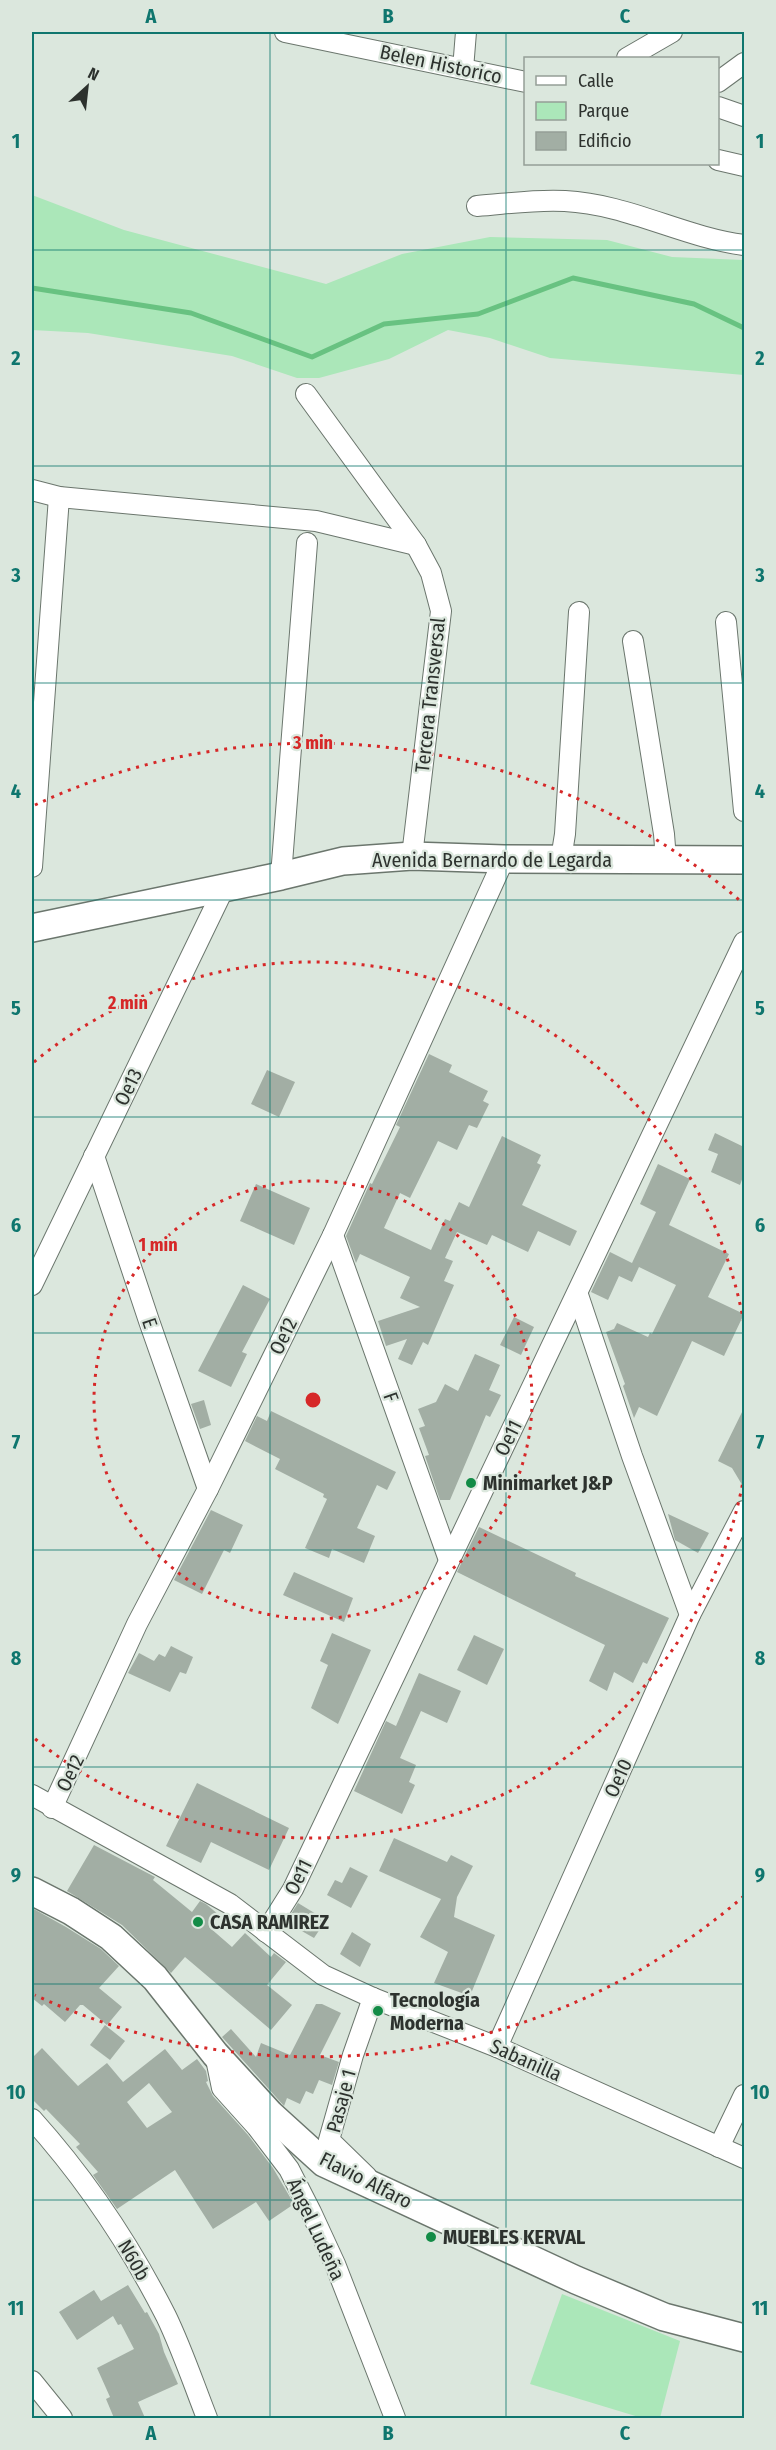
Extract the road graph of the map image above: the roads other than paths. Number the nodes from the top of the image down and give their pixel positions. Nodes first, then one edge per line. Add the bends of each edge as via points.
1 (285, 32) edge
2 (465, 32) edge
3 (672, 32) edge
4 (632, 57) edge
5 (744, 63) edge
6 (463, 69) junction
7 (719, 81) edge
8 (524, 82) edge
9 (719, 108) edge
10 (744, 116) edge
11 (719, 160) edge
12 (744, 166) edge
13 (477, 206) dead end
14 (744, 244) edge
15 (306, 394) dead end
16 (32, 490) edge
17 (59, 497) junction
18 (307, 543) dead end
19 (416, 545) junction
20 (579, 612) dead end
21 (726, 622) dead end
22 (633, 641) dead end
23 (744, 811) edge
24 (412, 856) junction
25 (504, 859) junction
26 (561, 859) junction
27 (666, 860) junction
28 (744, 860) edge
29 (32, 867) edge
30 (281, 876) junction
31 (224, 888) junction
32 (32, 928) edge
33 (744, 942) edge
34 (94, 1156) junction
35 (333, 1235) junction
36 (32, 1285) edge
37 (578, 1295) junction
38 (208, 1489) junction
39 (744, 1511) edge
40 (449, 1560) junction
41 (690, 1615) junction
42 (32, 1795) edge
43 (52, 1808) junction
44 (32, 1891) edge
45 (266, 1932) junction
46 (373, 1998) junction
47 (497, 2047) junction
48 (215, 2054) junction
49 (744, 2095) edge
50 (32, 2119) edge
51 (719, 2147) junction
52 (744, 2158) edge
53 (377, 2187) junction
54 (744, 2338) edge
55 (32, 2381) edge
56 (62, 2418) edge
57 (207, 2418) edge
58 (394, 2418) edge

1 - 6 street, Belen Historico
2 - 6 street
3 - 4 street
5 - 7 street
6 - 8 street, Belen Historico
9 - 10 street
11 - 12 street
13 - 14 street via 564,201 630,214 718,241
15 - 19 street, Tercera Transversal
16 - 17 street
17 - 19 street via 316,520
17 - 29 street
18 - 30 street
19 - 24 street, Tercera Transversal via 431,573 441,611
20 - 26 street
21 - 23 street
22 - 27 street
24 - 25 street, Avenida Bernardo de Legarda
24 - 30 street, Avenida Bernardo de Legarda via 343,861
25 - 26 street, Avenida Bernardo de Legarda
25 - 35 street, Oe12
26 - 27 street, Avenida Bernardo de Legarda
27 - 28 street, Avenida Bernardo de Legarda
30 - 31 street, Avenida Bernardo de Legarda
31 - 32 street, Avenida Bernardo de Legarda
31 - 34 street, Oe13
33 - 37 street, Oe11
34 - 36 street, Oe13
34 - 38 street, E
35 - 38 street, Oe12
35 - 40 street, F
37 - 40 street, Oe11
37 - 41 street
38 - 43 street, Oe12 via 137,1624
39 - 41 street, Oe10
40 - 45 street, Oe11 via 293,1889
41 - 47 street, Oe10
42 - 43 street, Sabanilla
43 - 45 street, Sabanilla via 230,1904
44 - 48 street, Flavio Alfaro via 111,1937 155,1978
45 - 46 street, Sabanilla via 323,1974
46 - 47 street, Sabanilla
46 - 53 street, Pasaje 1 via 329,2140
47 - 51 street, Sabanilla
48 - 53 street, Flavio Alfaro via 270,2114 324,2163
48 - 58 street, Ángel Ludeña via 222,2088 289,2169 312,2212
49 - 51 street
50 - 57 street, N60b via 74,2169 129,2248 167,2318
51 - 52 street, Sabanilla
53 - 54 street, Flavio Alfaro via 642,2308
55 - 56 street

